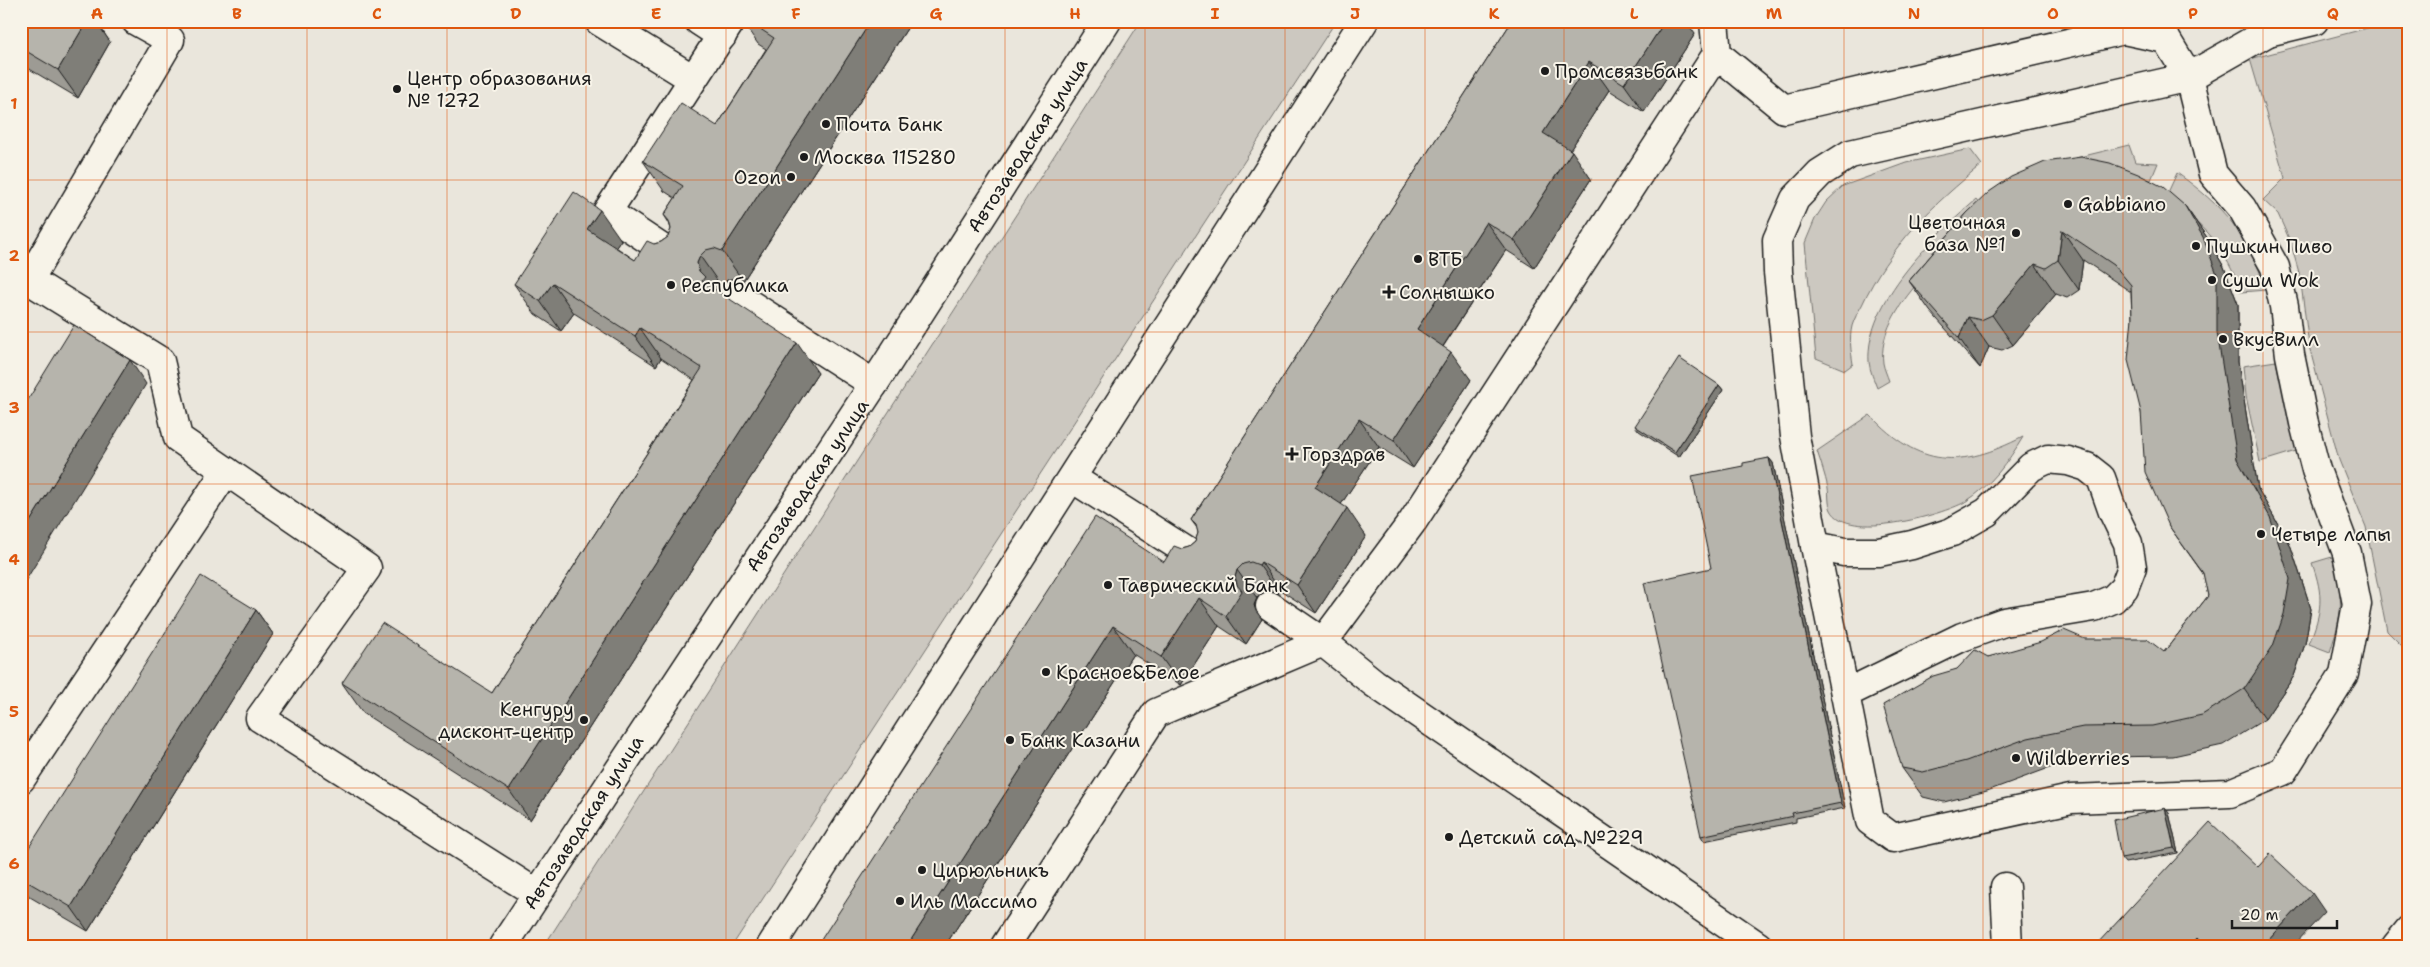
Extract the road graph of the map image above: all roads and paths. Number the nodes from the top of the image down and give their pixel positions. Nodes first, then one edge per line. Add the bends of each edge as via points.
1 (136, 21) edge
2 (599, 21) edge
3 (699, 21) edge
4 (1107, 21) edge
5 (1364, 21) edge
6 (1714, 21) edge
7 (2314, 21) edge
8 (2123, 26) edge
9 (2266, 27) edge
10 (727, 29) edge
11 (1717, 54) junction
12 (2189, 77) junction
13 (693, 79) junction
14 (676, 258) edge
15 (25, 286) edge
16 (734, 294) dead end
17 (874, 384) junction
18 (226, 470) junction
19 (1072, 478) junction
20 (1815, 546) junction
21 (1202, 561) edge
22 (1270, 606) edge
23 (1323, 642) junction
24 (1845, 694) junction
25 (21, 779) edge
26 (2005, 887) dead end
27 (536, 893) junction
28 (2409, 930) edge
29 (503, 946) edge
30 (771, 946) edge
31 (1005, 946) edge
32 (1758, 946) edge
33 (2008, 946) edge
34 (2396, 946) edge

1 - 15 main road via 170,40
2 - 13 main road
3 - 10 main road
4 - 17 main road, Автозаводская улица
5 - 19 main road
6 - 11 main road
7 - 9 main road
8 - 11 main road via 1784,109
8 - 12 main road via 2166,39
9 - 12 main road
10 - 13 main road
11 - 23 main road via 1413,521
12 - 20 main road via 1850,154 1820,173 1795,199 1777,240 1778,272 1795,436
12 - 24 main road via 2213,174 2242,208 2274,268 2284,306 2304,423 2316,470 2347,554 2356,604 2344,674 2283,771 2230,793 2071,800 1893,838 1870,821
13 - 14 main road via 607,212
15 - 18 main road via 160,361 178,438
16 - 17 main road
17 - 27 main road, Автозаводская улица
18 - 25 main road
18 - 27 main road via 366,568 260,718
19 - 21 main road
19 - 30 main road
20 - 24 main road
20 - 24 main road via 1844,552 1879,552 1952,532 1987,512 2031,467 2048,459 2087,467 2101,478 2128,543 2132,567 2124,588 2112,599 2094,607 2004,622 1962,637
22 - 23 main road
23 - 31 main road via 1156,713
23 - 32 main road via 1374,683
26 - 33 main road
27 - 29 main road, Автозаводская улица
28 - 34 main road

